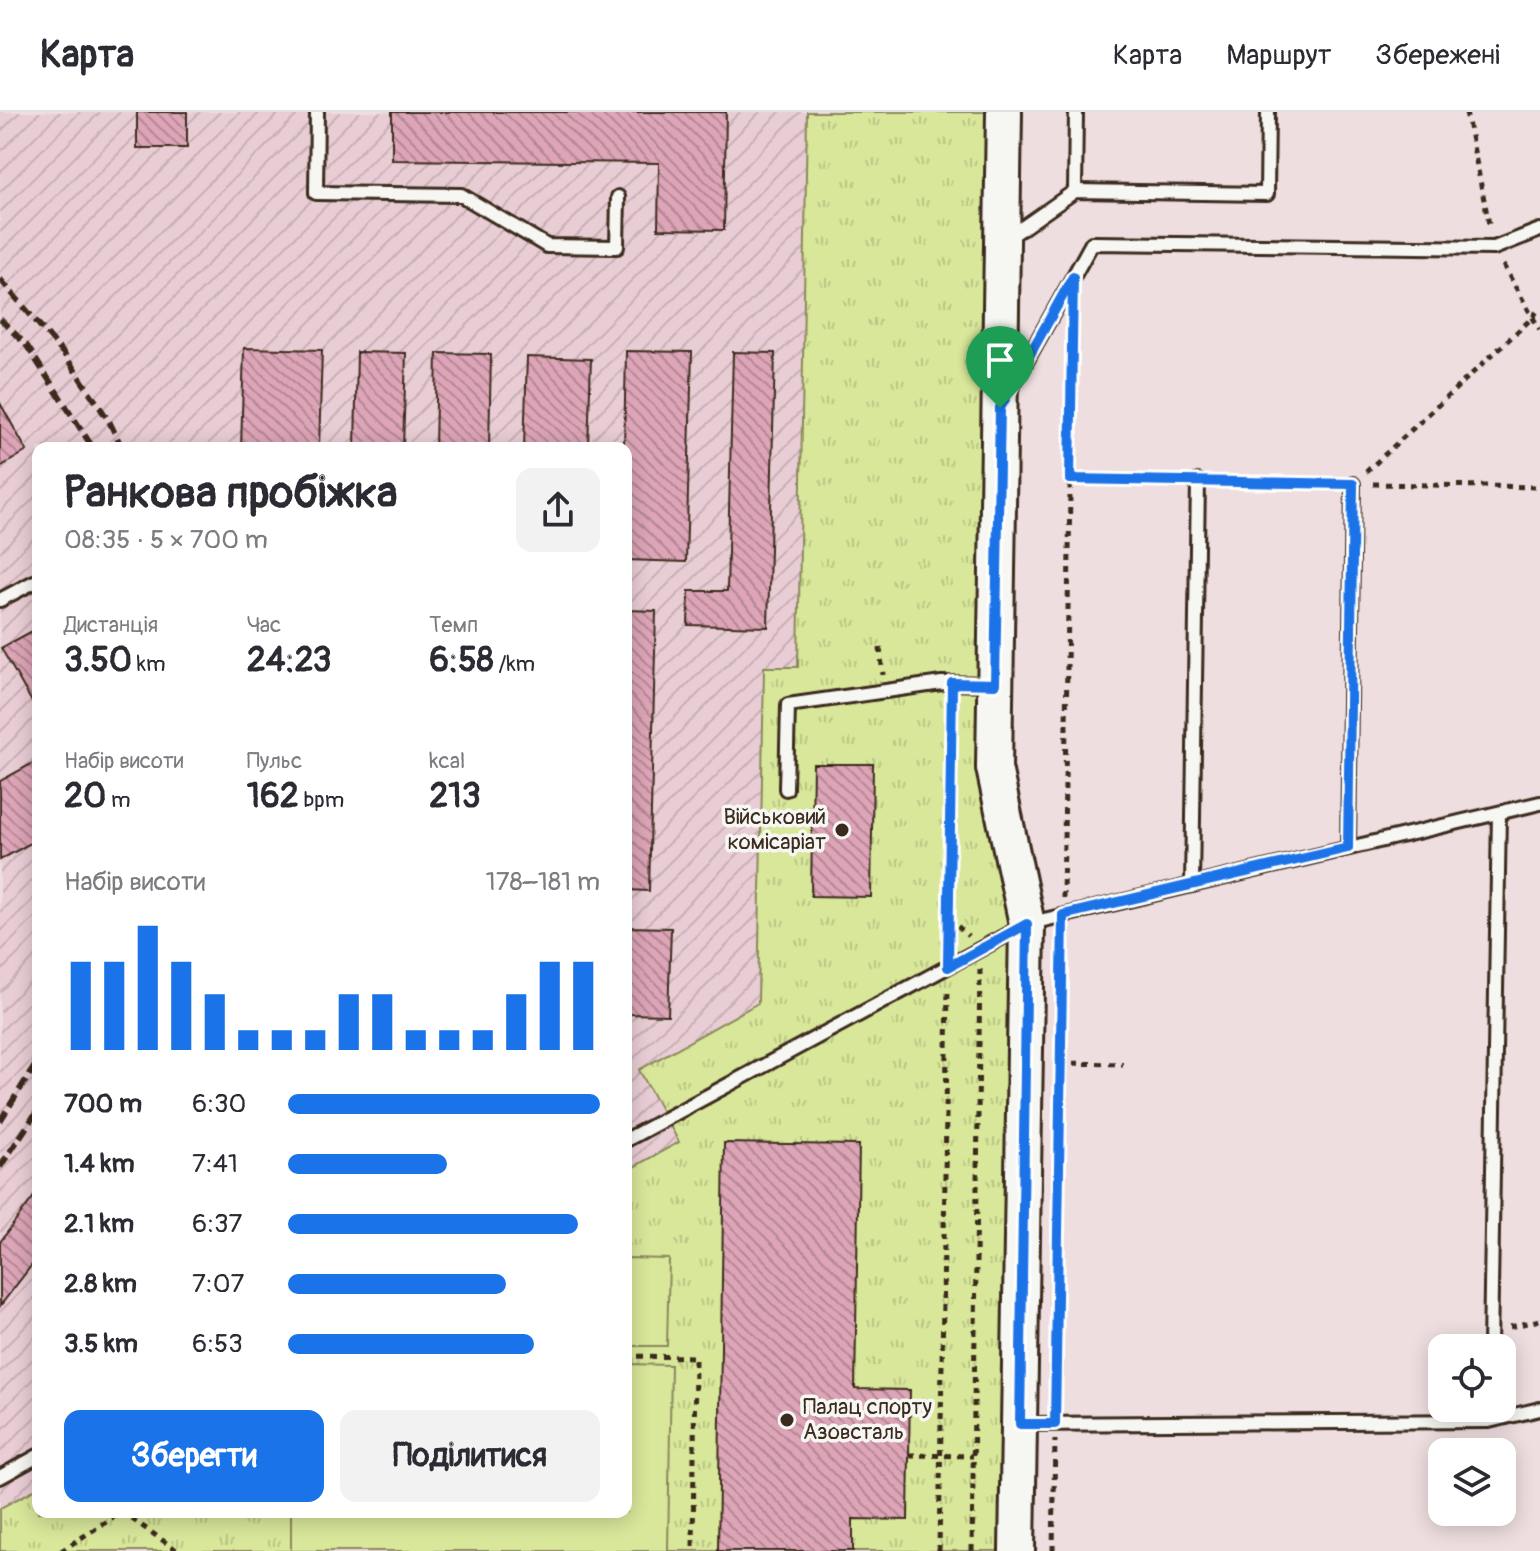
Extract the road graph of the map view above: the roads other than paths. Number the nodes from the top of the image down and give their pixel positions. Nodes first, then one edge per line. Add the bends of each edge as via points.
1 (317, 112) edge
2 (1004, 112) edge
3 (1076, 112) edge
4 (1268, 112) edge
5 (1075, 191) junction
6 (618, 197) dead end
7 (1540, 230) edge
8 (1002, 242) junction
9 (1000, 408) junction
10 (1198, 481) road end
11 (1353, 484) road end
12 (32, 583) edge
13 (0, 600) edge
14 (995, 684) junction
15 (786, 789) dead end
16 (1540, 803) edge
17 (1499, 813) junction
18 (1348, 848) junction
19 (1192, 885) junction
20 (1027, 924) junction
21 (632, 1137) edge
22 (1491, 1334) edge
23 (1540, 1409) edge
24 (1516, 1411) edge
25 (1428, 1415) edge
26 (1020, 1424) junction
27 (32, 1459) edge
28 (0, 1477) edge
29 (1017, 1551) edge

1 - 6 lane via 316,193 461,195 547,246 617,247
2 - 8 street
3 - 5 lane
4 - 5 lane via 1267,194
5 - 8 lane
7 - 9 lane via 1494,248 1092,243
8 - 9 street
9 - 14 street
10 - 19 lane
11 - 18 lane
12 - 13 lane
14 - 15 lane via 952,683 788,705
14 - 20 street via 994,768
16 - 17 lane
17 - 18 lane
17 - 22 lane
18 - 19 lane
19 - 20 lane
20 - 21 lane
20 - 26 street
23 - 24 lane
25 - 26 lane
26 - 29 street
27 - 28 lane

